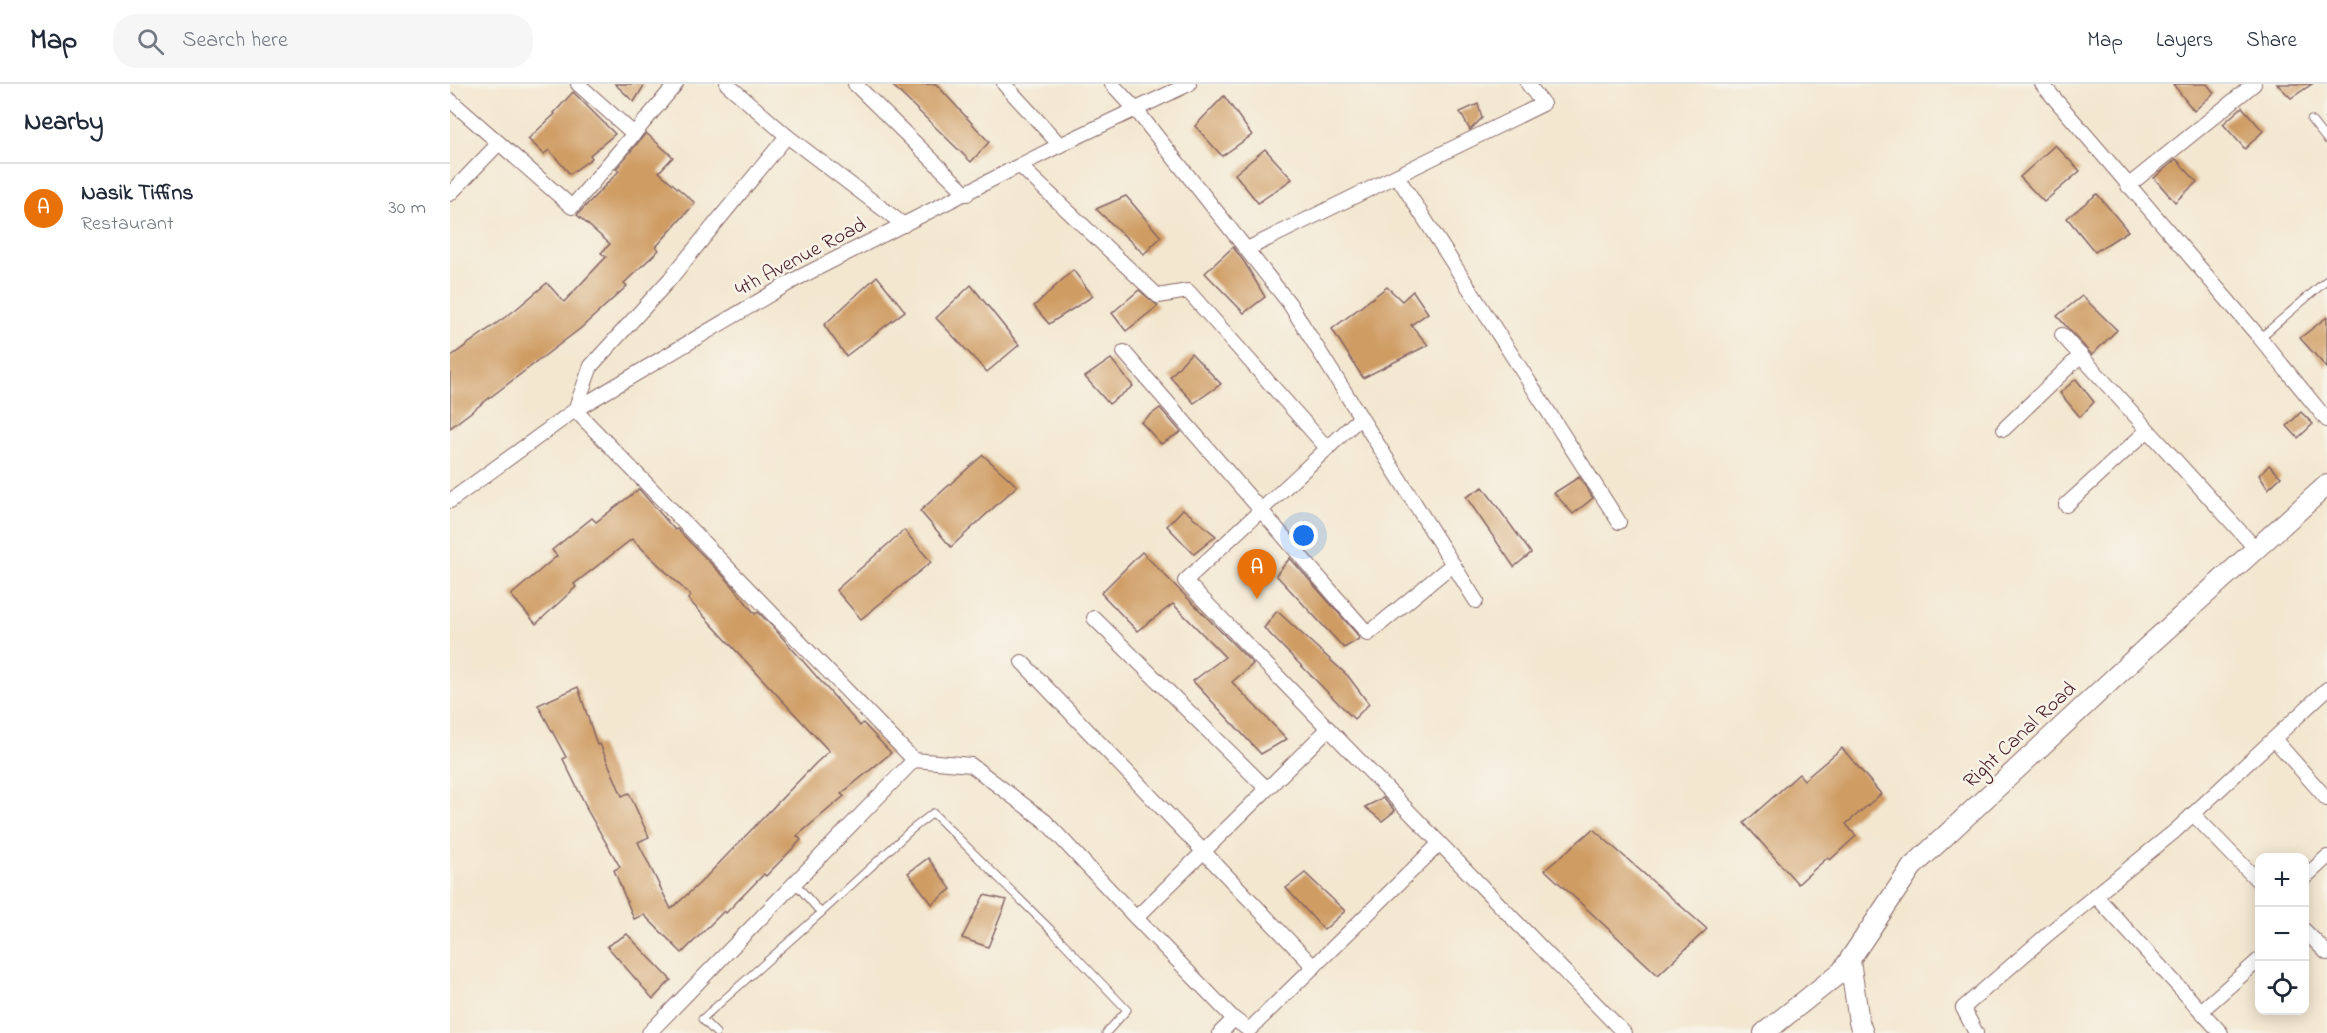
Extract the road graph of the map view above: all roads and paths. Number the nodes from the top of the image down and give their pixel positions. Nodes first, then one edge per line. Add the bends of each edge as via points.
1 (578, 84) edge
2 (676, 84) edge
3 (727, 84) edge
4 (855, 84) edge
5 (1004, 84) edge
6 (1112, 84) edge
7 (1190, 84) edge
8 (1528, 84) edge
9 (2042, 84) edge
10 (2254, 84) edge
11 (450, 100) edge
12 (1136, 110) junction
13 (2311, 120) dead end
14 (634, 134) junction
15 (787, 136) junction
16 (2327, 140) edge
17 (499, 143) junction
18 (1060, 145) junction
19 (1020, 166) junction
20 (1397, 176) junction
21 (2128, 186) junction
22 (450, 194) edge
23 (967, 194) junction
24 (904, 225) junction
25 (1247, 249) junction
26 (2327, 280) edge
27 (2062, 335) dead end
28 (2260, 338) junction
29 (1124, 352) dead end
30 (2081, 355) junction
31 (575, 410) junction
32 (1361, 417) junction
33 (2327, 420) edge
34 (2004, 429) dead end
35 (2148, 430) junction
36 (1327, 448) junction
37 (2327, 485) edge
38 (450, 501) edge
39 (2066, 505) dead end
40 (1259, 510) junction
41 (1619, 522) dead end
42 (2256, 549) junction
43 (1453, 564) junction
44 (1476, 601) dead end
45 (1094, 618) dead end
46 (1022, 662) dead end
47 (2327, 689) edge
48 (1327, 730) junction
49 (2274, 739) junction
50 (914, 760) junction
51 (1267, 789) junction
52 (2327, 799) edge
53 (2193, 814) junction
54 (1439, 844) junction
55 (1203, 852) junction
56 (2327, 857) edge
57 (2309, 873) edge
58 (2255, 879) edge
59 (795, 883) junction
60 (2095, 895) junction
61 (821, 913) junction
62 (1136, 918) junction
63 (2309, 935) edge
64 (2327, 953) edge
65 (1850, 961) junction
66 (2257, 961) edge
67 (1314, 967) junction
68 (2201, 1011) junction
69 (1234, 1019) junction
70 (649, 1033) edge
71 (716, 1033) edge
72 (1106, 1033) edge
73 (1221, 1033) edge
74 (1624, 1033) edge
75 (1764, 1033) edge
76 (1863, 1033) edge
77 (1976, 1033) edge
78 (2221, 1033) edge

1 - 14 street
2 - 14 street
3 - 15 street
4 - 23 street
5 - 18 street
6 - 12 street
7 - 12 street, 4th Avenue Road
8 - 20 street via 1544,104
9 - 21 street
10 - 21 street
11 - 17 street
12 - 18 street, 4th Avenue Road
12 - 25 street
13 - 16 lane
14 - 17 street via 572,207
15 - 24 street
15 - 31 street via 670,279 591,366
17 - 22 street
18 - 19 street, 4th Avenue Road
19 - 23 street, 4th Avenue Road
19 - 36 street via 1158,296 1188,291
20 - 25 street
20 - 41 street
21 - 28 street
23 - 24 street, 4th Avenue Road
24 - 31 street, 4th Avenue Road via 796,279
25 - 32 street via 1289,303
26 - 28 lane
27 - 30 street
28 - 33 street
29 - 40 street
30 - 34 street
30 - 35 street
31 - 38 street, 4th Avenue Road
31 - 50 street
32 - 36 street
32 - 43 street
35 - 39 street
35 - 42 street
36 - 40 street
37 - 42 street, Right Canal Road
40 - 43 street via 1368,634
40 - 48 street via 1185,581
42 - 65 street, Right Canal Road via 1912,867
43 - 44 street
45 - 51 street
46 - 55 street
47 - 49 street
48 - 51 street
48 - 54 street
49 - 52 street
49 - 53 street
50 - 59 street
50 - 62 street via 971,765 1044,821
51 - 55 street
53 - 58 street
53 - 60 street
54 - 67 street
54 - 74 street
55 - 62 street
55 - 67 street
56 - 57 street
59 - 61 lane
59 - 70 street
60 - 68 street
60 - 77 street via 1963,1008
61 - 71 lane via 702,1019
61 - 72 lane via 933,813 1127,1010
62 - 69 street
63 - 64 street
65 - 75 street, Right Canal Road
65 - 76 street
66 - 68 street
67 - 69 street via 1249,1030
68 - 78 street
69 - 73 street

